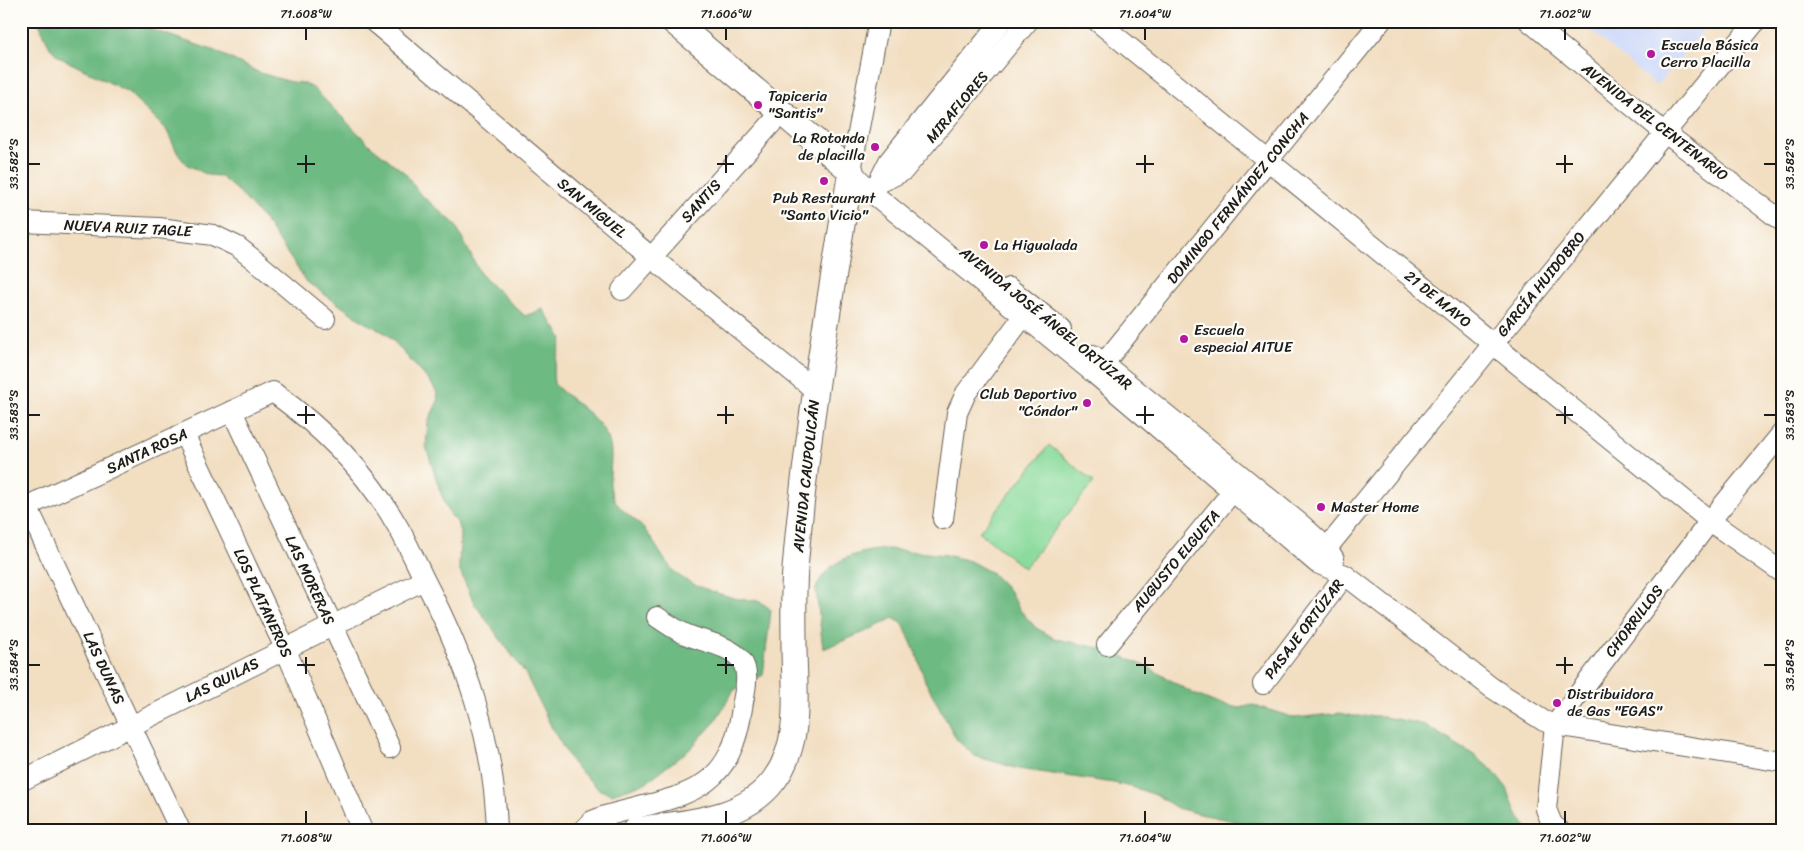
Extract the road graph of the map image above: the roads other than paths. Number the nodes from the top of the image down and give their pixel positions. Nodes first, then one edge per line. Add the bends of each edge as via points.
1 (372, 21) edge
2 (674, 21) edge
3 (878, 21) edge
4 (1002, 21) edge
5 (1028, 21) edge
6 (1097, 21) edge
7 (1381, 21) edge
8 (1529, 21) edge
9 (1756, 21) edge
10 (780, 113) junction
11 (1664, 132) junction
12 (1269, 160) junction
13 (851, 171) junction
14 (875, 188) junction
15 (21, 222) edge
16 (1783, 222) edge
17 (650, 257) junction
18 (622, 290) dead end
19 (1027, 311) junction
20 (325, 319) dead end
21 (1492, 344) junction
22 (1099, 369) junction
23 (815, 390) junction
24 (232, 411) junction
25 (1782, 433) edge
26 (184, 434) junction
27 (1238, 484) junction
28 (24, 508) edge
29 (943, 519) dead end
30 (1710, 521) junction
31 (1327, 548) junction
32 (1783, 573) edge
33 (1344, 575) junction
34 (424, 580) junction
35 (658, 617) dead end
36 (332, 626) junction
37 (1107, 644) dead end
38 (285, 648) junction
39 (1263, 684) dead end
40 (1555, 725) junction
41 (132, 726) junction
42 (390, 748) dead end
43 (1783, 762) edge
44 (21, 782) edge
45 (180, 830) edge
46 (362, 830) edge
47 (497, 830) edge
48 (583, 830) edge
49 (636, 830) edge
50 (1559, 830) edge

1 - 17 street, SAN MIGUEL
2 - 10 main road, AVENIDA JOSÉ ÁNGEL ORTÚZAR
3 - 13 street, AVENIDA CAUPOLICÁN
4 - 14 street, MIRAFLORES via 889,161
5 - 14 street, MIRAFLORES via 904,171
6 - 12 street, 21 DE MAYO
7 - 12 street, DOMINGO FERNÁNDEZ CONCHA
8 - 11 street, AVENIDA DEL CENTENARIO
9 - 11 street, GARCÍA HUIDOBRO
10 - 13 main road, AVENIDA JOSÉ ÁNGEL ORTÚZAR
10 - 17 street, SANTIS
11 - 16 street, AVENIDA DEL CENTENARIO
11 - 21 street, GARCÍA HUIDOBRO
12 - 21 street, 21 DE MAYO
12 - 22 street, DOMINGO FERNÁNDEZ CONCHA
13 - 14 street, AVENIDA JOSÉ ÁNGEL ORTÚZAR
13 - 23 main road, AVENIDA CAUPOLICÁN
14 - 19 street, AVENIDA JOSÉ ÁNGEL ORTÚZAR
15 - 20 street, NUEVA RUIZ TAGLE via 159,228 214,235 238,247
17 - 18 street, SANTIS
17 - 23 street, SAN MIGUEL
19 - 22 street, AVENIDA JOSÉ ÁNGEL ORTÚZAR
19 - 29 street via 966,393 957,413
21 - 30 street, 21 DE MAYO
21 - 31 street, GARCÍA HUIDOBRO
22 - 27 street, AVENIDA JOSÉ ÁNGEL ORTÚZAR
23 - 49 main road, AVENIDA CAUPOLICÁN via 795,570 792,744 781,770 764,792 742,807 717,817
24 - 26 street, SANTA ROSA
24 - 34 street, SANTA ROSA via 273,392 332,440 366,479 398,527
24 - 36 street, LAS MORERAS
25 - 30 street, CHORRILLOS
26 - 28 street, SANTA ROSA
26 - 38 street, LOS PLATANEROS
27 - 31 street, AVENIDA JOSÉ ÁNGEL ORTÚZAR
27 - 33 street, AVENIDA JOSÉ ÁNGEL ORTÚZAR via 1317,563
27 - 37 street, AUGUSTO ELGUETA
28 - 41 street, LAS DUNAS
30 - 32 street, 21 DE MAYO
30 - 40 street, CHORRILLOS
31 - 33 street, AVENIDA JOSÉ ÁNGEL ORTÚZAR
33 - 39 street, PASAJE ORTÚZAR
33 - 40 street, AVENIDA JOSÉ ÁNGEL ORTÚZAR via 1492,688
34 - 36 street, LAS QUILAS
34 - 47 street via 453,636 475,696 490,758
35 - 48 street via 689,636 713,644 740,659 747,671 741,718 732,751 723,768 710,781 691,792 605,816 592,821
36 - 38 street, LAS QUILAS
36 - 42 street, LAS MORERAS
38 - 41 street, LAS QUILAS
38 - 46 street, LOS PLATANEROS
40 - 43 street, AVENIDA JOSÉ ÁNGEL ORTÚZAR
40 - 50 street via 1546,809 1552,824
41 - 44 street, LAS QUILAS
41 - 45 street, LAS DUNAS

